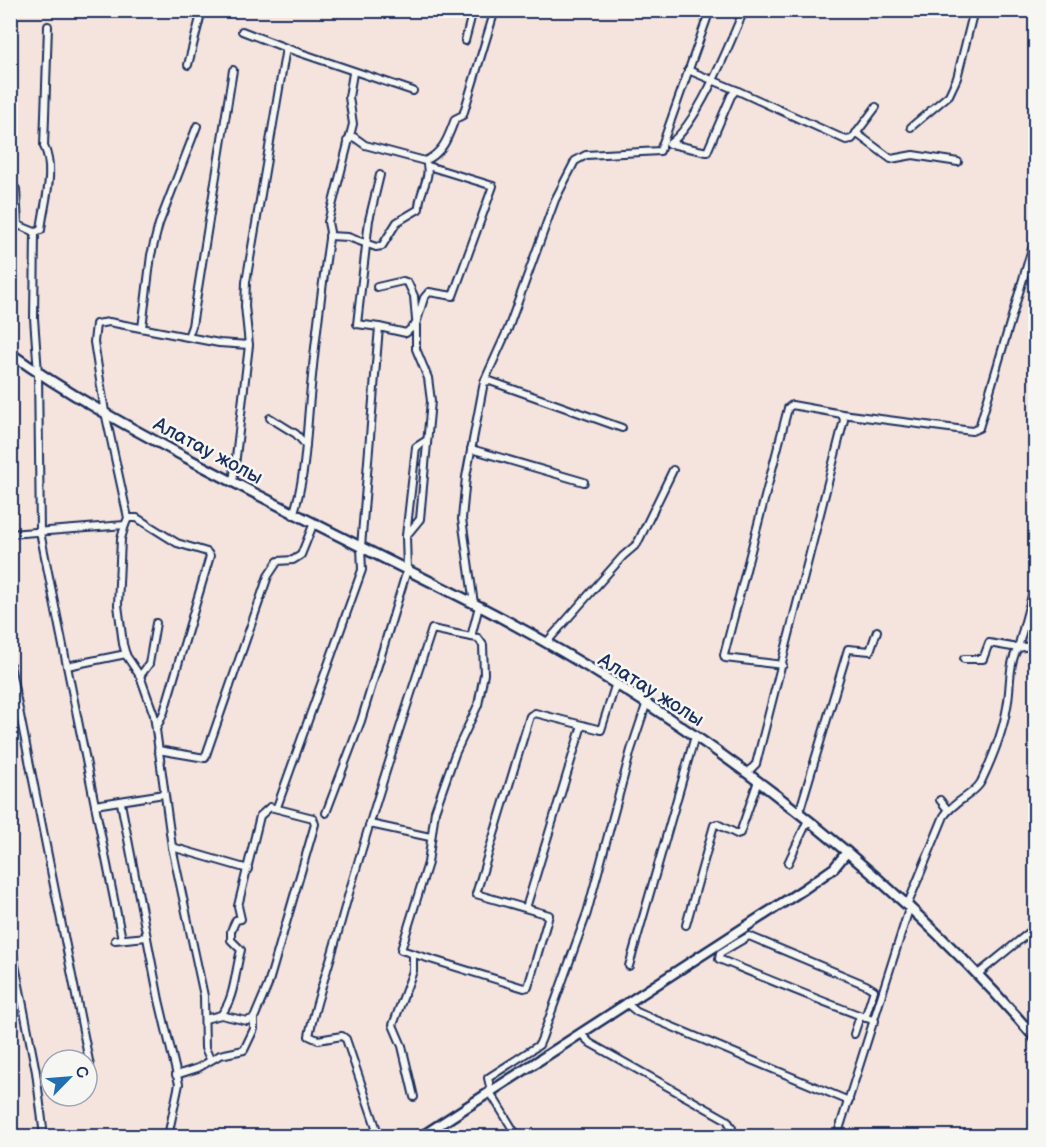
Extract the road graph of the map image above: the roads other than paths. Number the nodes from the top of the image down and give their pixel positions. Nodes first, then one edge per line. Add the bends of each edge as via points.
1 (202, 10) edge
2 (473, 10) edge
3 (495, 10) edge
4 (710, 10) edge
5 (744, 10) edge
6 (974, 10) edge
7 (48, 26) dead end
8 (242, 31) dead end
9 (465, 41) dead end
10 (286, 48) junction
11 (188, 65) dead end
12 (233, 70) dead end
13 (688, 70) junction
14 (353, 73) junction
15 (714, 81) junction
16 (736, 90) junction
17 (413, 92) dead end
18 (876, 106) dead end
19 (197, 126) dead end
20 (911, 127) dead end
21 (856, 133) junction
22 (347, 141) junction
23 (663, 144) junction
24 (671, 144) junction
25 (958, 162) dead end
26 (426, 163) junction
27 (380, 175) dead end
28 (10, 184) edge
29 (18, 225) junction
30 (10, 227) edge
31 (35, 232) junction
32 (1035, 235) edge
33 (329, 236) junction
34 (365, 243) junction
35 (377, 286) dead end
36 (416, 324) junction
37 (379, 327) junction
38 (142, 328) junction
39 (188, 337) junction
40 (249, 345) junction
41 (10, 352) edge
42 (38, 373) junction
43 (484, 382) junction
44 (105, 412) junction
45 (842, 414) junction
46 (270, 418) dead end
47 (622, 428) dead end
48 (427, 440) junction
49 (306, 445) junction
50 (471, 449) junction
51 (673, 470) dead end
52 (585, 482) dead end
53 (233, 483) junction
54 (293, 515) junction
55 (126, 521) junction
56 (313, 525) junction
57 (40, 532) junction
58 (10, 534) edge
59 (406, 536) junction
60 (361, 547) junction
61 (402, 568) junction
62 (1035, 580) edge
63 (474, 604) junction
64 (156, 623) dead end
65 (877, 631) dead end
66 (471, 637) junction
67 (546, 643) junction
68 (1035, 645) edge
69 (1018, 648) junction
70 (126, 654) junction
71 (964, 659) dead end
72 (10, 665) edge
73 (783, 665) junction
74 (67, 666) junction
75 (140, 676) junction
76 (615, 686) junction
77 (646, 705) junction
78 (582, 725) junction
79 (156, 730) junction
80 (695, 736) junction
81 (158, 750) junction
82 (747, 773) junction
83 (758, 781) junction
84 (164, 794) junction
85 (940, 800) dead end
86 (121, 803) junction
87 (95, 805) junction
88 (277, 807) junction
89 (948, 810) junction
90 (326, 813) dead end
91 (799, 813) junction
92 (808, 820) junction
93 (370, 824) junction
94 (430, 837) junction
95 (172, 848) junction
96 (847, 852) junction
97 (788, 863) dead end
98 (248, 869) junction
99 (908, 907) junction
100 (526, 908) junction
101 (686, 925) dead end
102 (1035, 927) edge
103 (147, 937) junction
104 (10, 939) edge
105 (413, 955) junction
106 (628, 966) dead end
107 (978, 974) junction
108 (626, 1003) junction
109 (221, 1015) junction
110 (862, 1017) junction
111 (254, 1018) junction
112 (205, 1019) junction
113 (875, 1022) junction
114 (580, 1033) junction
115 (854, 1034) dead end
116 (1035, 1040) edge
117 (86, 1048) edge
118 (210, 1059) junction
119 (176, 1075) junction
120 (490, 1091) junction
121 (414, 1097) dead end
122 (849, 1101) junction
123 (44, 1137) edge
124 (168, 1137) edge
125 (380, 1137) edge
126 (422, 1137) edge
127 (517, 1137) edge
128 (731, 1137) edge
129 (837, 1137) edge

1 - 11 street
2 - 9 street
3 - 26 street via 464,115 455,119 446,142
4 - 13 street
5 - 15 street
6 - 20 street via 949,95
7 - 31 street via 44,146 51,171 41,230
8 - 10 street
10 - 14 street
10 - 40 street via 246,282 244,306
12 - 39 street
13 - 15 street
13 - 23 street
14 - 17 street
14 - 22 street via 349,97 353,124
15 - 16 street
15 - 24 street
16 - 21 street via 846,140
16 - 24 street via 707,152
18 - 21 street
19 - 38 street via 159,224
21 - 25 street via 891,159 913,155
22 - 26 street via 354,137 365,145
22 - 33 street via 328,222
23 - 24 street
23 - 43 street via 660,151 586,155 575,161 555,200
26 - 34 street via 429,172 419,196 419,209 397,222 382,246
26 - 36 street via 493,186 453,296 429,292
27 - 34 street
28 - 29 street via 16,189
29 - 30 street
29 - 31 street
31 - 42 street
32 - 45 street via 979,428 972,431
33 - 34 street
33 - 49 street
34 - 37 street via 357,324
35 - 36 street via 408,283 414,296
36 - 37 street via 406,333
36 - 48 street via 416,349 428,378
37 - 60 street
38 - 39 street
38 - 44 street via 109,322 96,324 94,342
39 - 40 street
40 - 53 street
41 - 42 main road, Алатау жолы
42 - 44 main road, Алатау жолы
42 - 57 street
43 - 47 street
43 - 50 street
44 - 53 main road, Алатау жолы
44 - 55 street
45 - 73 street via 844,420
45 - 73 street via 788,408 724,652 725,658
46 - 49 street
48 - 59 street via 420,519
48 - 59 street via 416,447
49 - 54 street via 300,495
50 - 52 street
50 - 63 street via 462,519
51 - 67 street via 637,544
53 - 54 main road, Алатау жолы
54 - 56 main road, Алатау жолы
55 - 57 street
55 - 70 street via 121,538 118,605
55 - 79 street via 137,518 177,543 210,556
56 - 60 main road, Алатау жолы
56 - 81 street via 301,555 278,561 268,576 205,758
57 - 58 street
57 - 74 street
59 - 61 street
60 - 61 main road, Алатау жолы
60 - 88 street via 362,570
61 - 63 main road, Алатау жолы
61 - 90 street via 361,721
62 - 69 street
63 - 66 street
63 - 67 main road, Алатау жолы
64 - 75 street via 149,664
65 - 91 street via 870,651 848,649
66 - 93 street via 432,629
66 - 94 street via 478,638 483,645 484,674 478,705 455,754
67 - 76 main road, Алатау жолы
68 - 69 street
69 - 71 street via 988,643 983,659
69 - 89 street via 1013,657 1007,710 993,753 979,785
70 - 74 street
70 - 75 street
72 - 117 street
73 - 82 street via 756,764
74 - 87 street
75 - 79 street via 152,704
76 - 77 main road, Алатау жолы
76 - 78 street via 601,730
77 - 80 main road, Алатау жолы
77 - 120 street via 587,913 542,1038 539,1045 488,1078
78 - 100 street
78 - 100 street via 535,713 530,716 476,894
79 - 81 street
80 - 82 main road, Алатау жолы
80 - 106 street
81 - 84 street
82 - 83 main road, Алатау жолы
83 - 91 main road, Алатау жолы
83 - 101 street via 740,833 714,825
84 - 86 street
84 - 95 street
85 - 89 street
86 - 87 street
86 - 103 street
87 - 103 street via 119,940
88 - 98 street via 264,809 260,816
88 - 111 street via 313,818 315,824 268,985
89 - 99 street via 934,836
91 - 92 main road, Алатау жолы
92 - 96 main road
92 - 97 street
93 - 94 street
93 - 125 street via 315,1004 309,1036 318,1040 342,1036 346,1039
94 - 105 street via 428,863 401,950
95 - 98 street
95 - 112 street via 204,996
96 - 99 main road
96 - 108 main road via 834,868 804,889
98 - 109 street via 238,906 241,919 236,920 231,931 231,939 241,950 232,991
99 - 107 main road
99 - 113 street
100 - 105 street via 549,915 528,987
102 - 107 street
103 - 119 street
104 - 123 street via 36,1072
105 - 121 street via 413,971 393,1025
107 - 116 main road
108 - 114 main road
108 - 122 street via 638,1012
109 - 111 street via 247,1021
109 - 112 street
110 - 110 street via 719,959 720,952 749,936 866,985 874,990
110 - 113 street
110 - 115 street
111 - 118 street via 254,1029 244,1050
112 - 118 street via 205,1048
113 - 122 street
114 - 120 main road
114 - 128 street via 590,1043 727,1120 732,1128
118 - 119 street via 198,1068
119 - 124 street via 179,1084
120 - 126 main road
120 - 127 street
122 - 129 street

